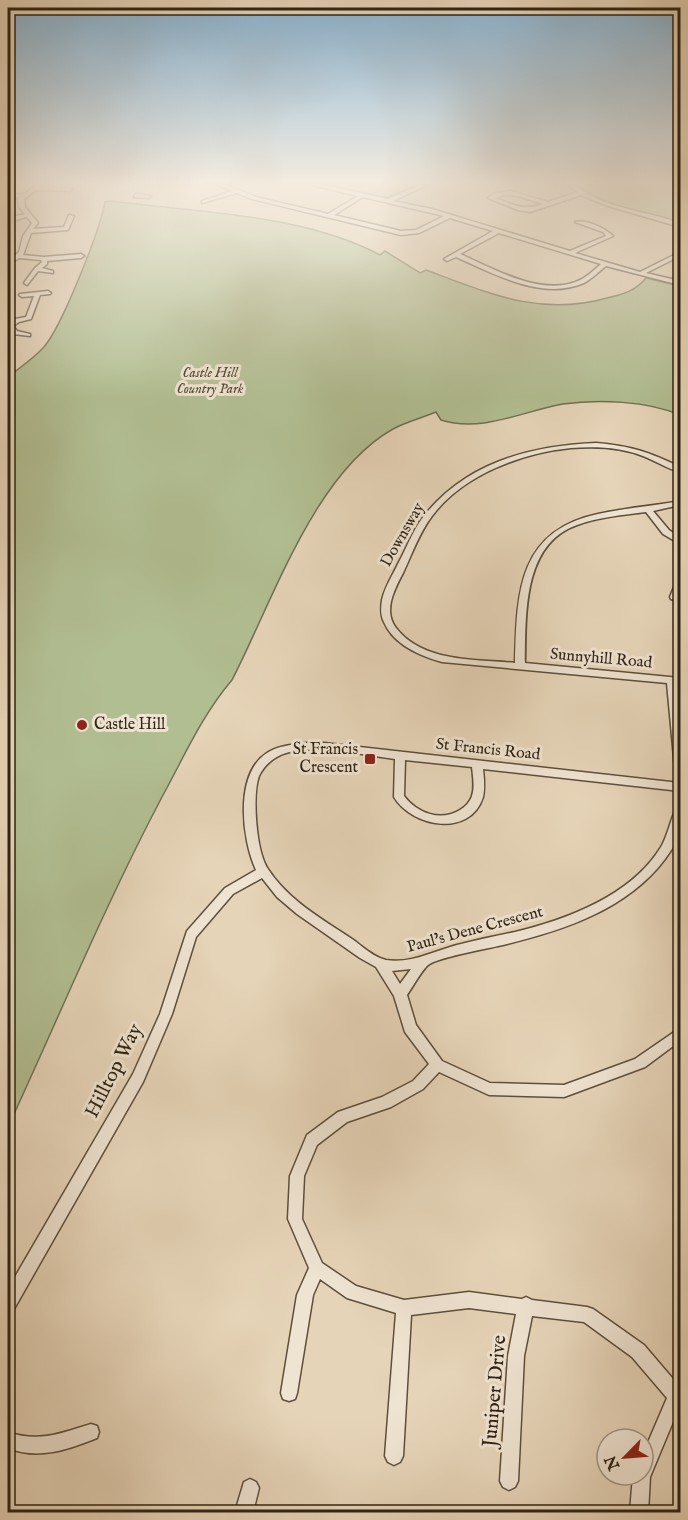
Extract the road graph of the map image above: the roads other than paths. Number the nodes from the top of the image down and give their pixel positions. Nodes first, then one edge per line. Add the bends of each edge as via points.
1 (19, 256) joint
2 (81, 256) dead end
3 (455, 256) edge
4 (459, 256) edge
5 (579, 256) edge
6 (677, 256) edge
7 (45, 259) junction
8 (447, 259) dead end
9 (8, 263) edge
10 (605, 264) junction
11 (38, 269) junction
12 (51, 272) dead end
13 (640, 274) junction
14 (27, 283) dead end
15 (681, 283) edge
16 (48, 293) dead end
17 (22, 295) dead end
18 (37, 295) junction
19 (29, 318) junction
20 (37, 318) dead end
21 (9, 325) edge
22 (28, 334) dead end
23 (681, 470) edge
24 (681, 503) edge
25 (649, 511) junction
26 (681, 542) edge
27 (681, 582) edge
28 (674, 597) dead end
29 (520, 667) junction
30 (676, 681) edge
31 (400, 756) junction
32 (477, 765) junction
33 (681, 770) edge
34 (681, 787) edge
35 (681, 812) edge
36 (263, 872) junction
37 (380, 963) junction
38 (422, 964) junction
39 (400, 994) junction
40 (681, 1034) edge
41 (437, 1065) junction
42 (317, 1268) junction
43 (8, 1303) edge
44 (526, 1305) junction
45 (404, 1308) junction
46 (288, 1393) dead end
47 (678, 1395) edge
48 (91, 1432) dead end
49 (8, 1440) edge
50 (655, 1447) edge
51 (394, 1456) dead end
52 (509, 1481) dead end
53 (642, 1487) edge
54 (250, 1488) dead end
55 (244, 1512) edge
56 (639, 1512) edge

1 - 7 street
1 - 9 street
2 - 7 street
3 - 8 street
4 - 10 street via 507,278 542,285 582,282
5 - 10 street
6 - 13 street
7 - 11 street
10 - 13 street
11 - 12 street
11 - 14 street
13 - 15 street
16 - 18 street
17 - 18 street
18 - 19 street
19 - 20 street
19 - 21 street
21 - 22 street via 15,333
23 - 29 street, Downsway via 621,447 554,450 485,471 449,494 430,514 386,599 391,626 409,645 433,656
24 - 25 street
25 - 26 street via 666,532
25 - 29 street via 601,515 576,522 556,532 544,545 529,570 523,593
27 - 28 street
29 - 30 street, Sunnyhill Road
30 - 33 street
31 - 32 street, St Francis Road
31 - 32 street via 399,797 409,809 432,819 454,817 473,805 478,789
31 - 36 street, St Francis Road via 292,746 262,761 252,785 251,826
32 - 34 street, St Francis Road
35 - 38 street, Paul's Dene Crescent via 674,834 657,861 609,902 558,925
36 - 37 street via 300,911
36 - 43 street, Hilltop Way via 229,891 190,935 166,1014 138,1078
37 - 38 street, Paul's Dene Crescent
37 - 39 street
38 - 39 street
39 - 41 street via 410,1028
40 - 41 street via 639,1063 564,1091 489,1089
41 - 42 street via 418,1085 386,1102 343,1116 312,1140 297,1176 295,1220
42 - 45 street via 352,1293
42 - 46 street via 305,1295
44 - 45 street via 469,1300
44 - 47 street via 587,1315 638,1351
44 - 52 street, Juniper Drive via 516,1356
45 - 51 street
47 - 50 street
48 - 49 street via 44,1448 22,1447
53 - 56 street
54 - 55 street

